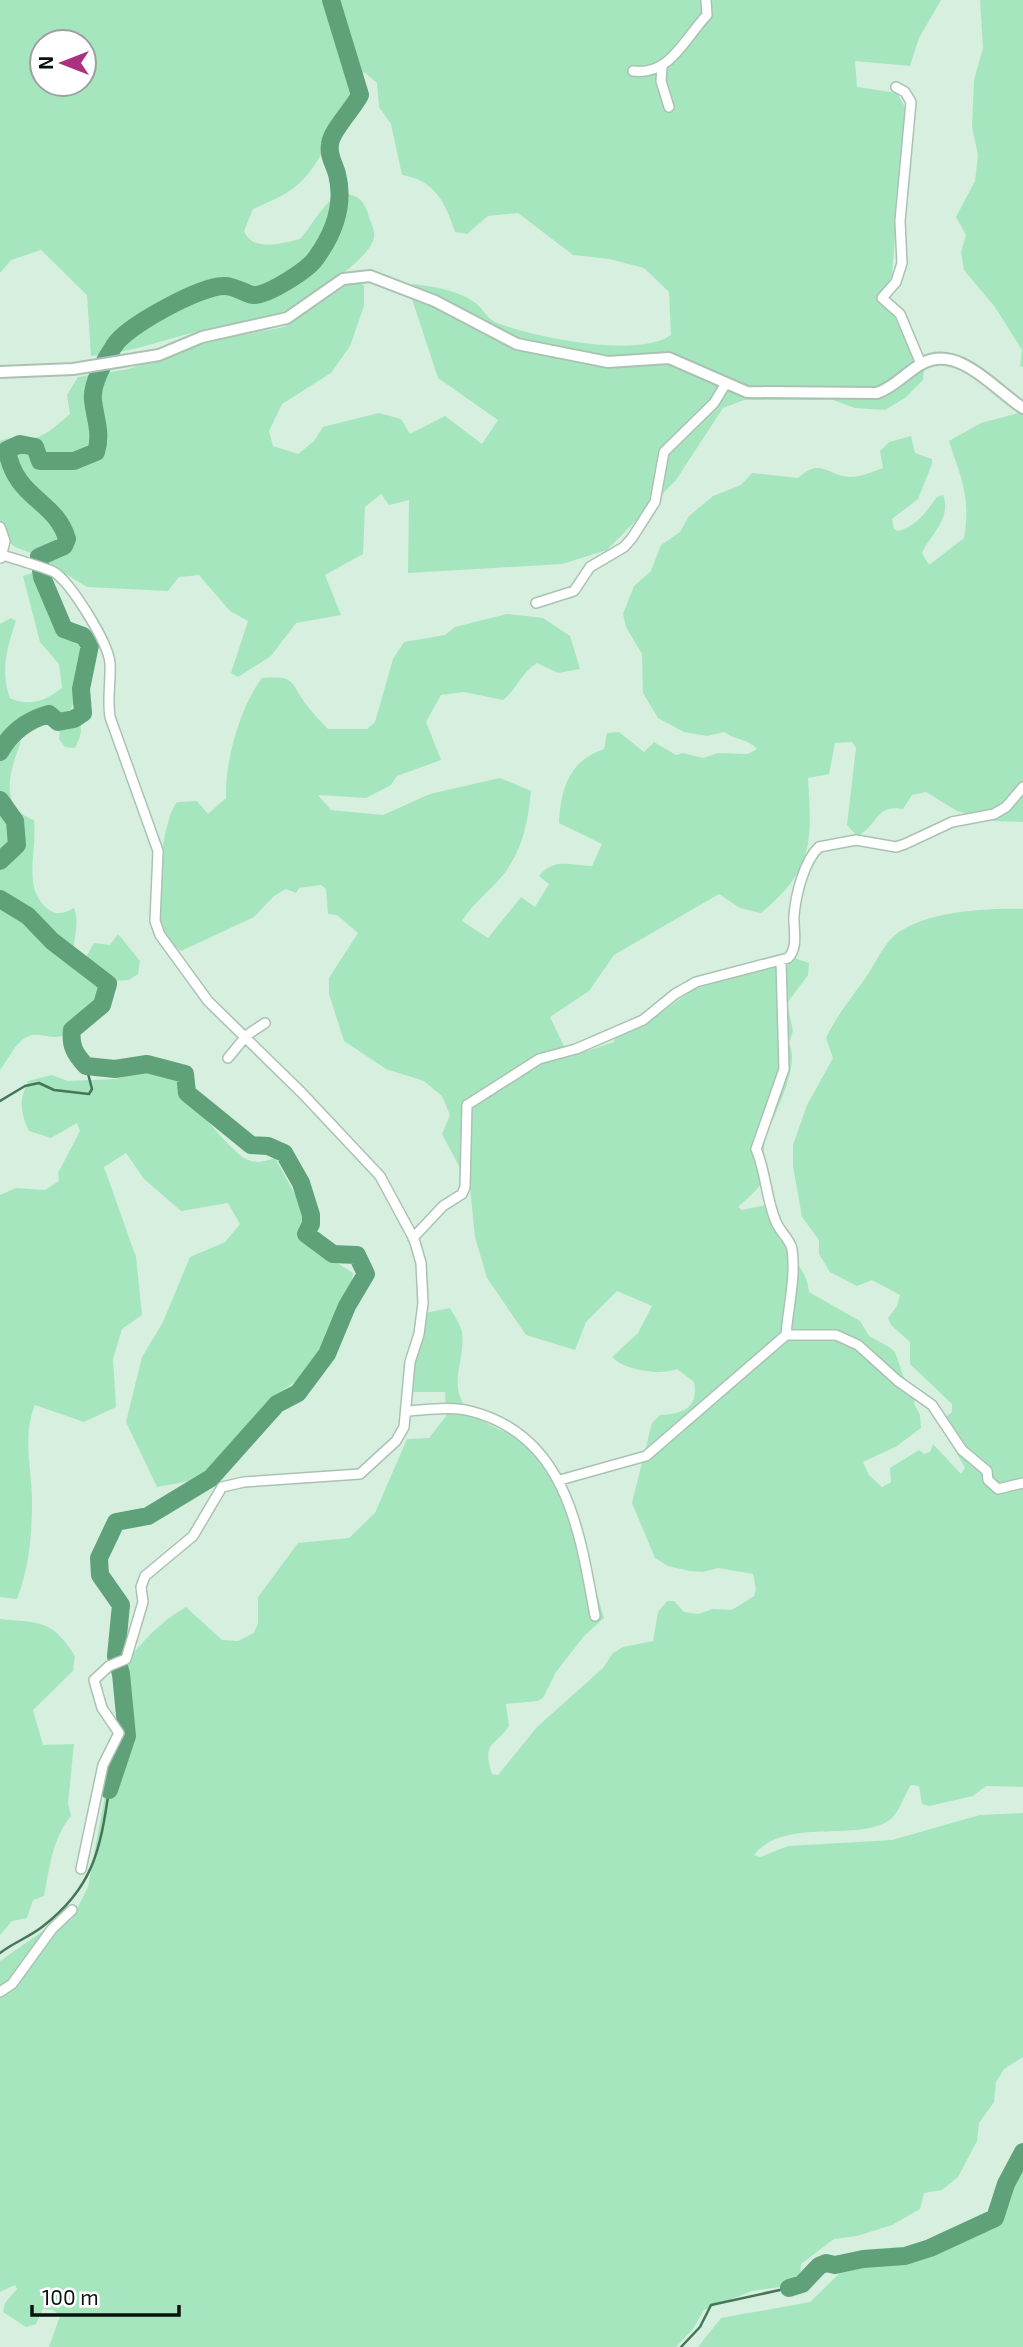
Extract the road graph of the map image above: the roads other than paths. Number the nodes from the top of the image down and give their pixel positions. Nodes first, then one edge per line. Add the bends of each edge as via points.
1 (706, 0) edge
2 (662, 68) junction
3 (633, 71) dead end
4 (896, 87) dead end
5 (669, 107) dead end
6 (921, 364) junction
7 (0, 372) edge
8 (725, 385) junction
9 (1023, 408) edge
10 (0, 527) edge
11 (1, 557) edge
12 (536, 603) dead end
13 (1023, 788) edge
14 (780, 961) junction
15 (265, 1023) dead end
16 (245, 1038) junction
17 (228, 1059) dead end
18 (413, 1238) junction
19 (786, 1335) junction
20 (406, 1410) junction
21 (560, 1480) junction
22 (1023, 1483) edge
23 (595, 1616) dead end
24 (80, 1869) dead end
25 (72, 1910) dead end
26 (0, 1992) edge

1 - 2 street via 707,15
2 - 3 street via 648,73
2 - 5 street
4 - 6 street via 911,102 900,221 902,262 896,282 882,298 900,314
6 - 8 street via 891,388 877,393 763,394
6 - 9 street via 939,359 962,365
7 - 8 street via 73,369 159,355 202,337 287,318 343,279 370,276 435,301 517,344 608,362 669,358
8 - 12 street via 714,404 664,452 656,502 624,547 596,562 568,595
10 - 11 street via 5,541
11 - 16 street via 48,569 67,585 107,652 110,717 158,851 157,928 208,1001
13 - 14 street via 994,814 952,822 896,847 856,840 819,847 806,866 796,900 792,954
14 - 18 street via 696,982 643,1020 540,1059 467,1105 465,1187
14 - 19 street via 784,1069 756,1149 775,1220 792,1252
15 - 16 street
16 - 17 street
16 - 18 street via 380,1176
18 - 20 street via 421,1263 423,1303 408,1374
19 - 21 street via 646,1456
19 - 22 street via 836,1335 858,1345 932,1405 962,1450 987,1471 988,1480 998,1489
20 - 21 street via 468,1410 503,1423 531,1443
20 - 24 street via 401,1435 360,1474 222,1487 193,1536 145,1576 143,1602 125,1659 94,1680 102,1708 119,1733 103,1765
21 - 23 street via 584,1558
25 - 26 street via 52,1929 12,1984

